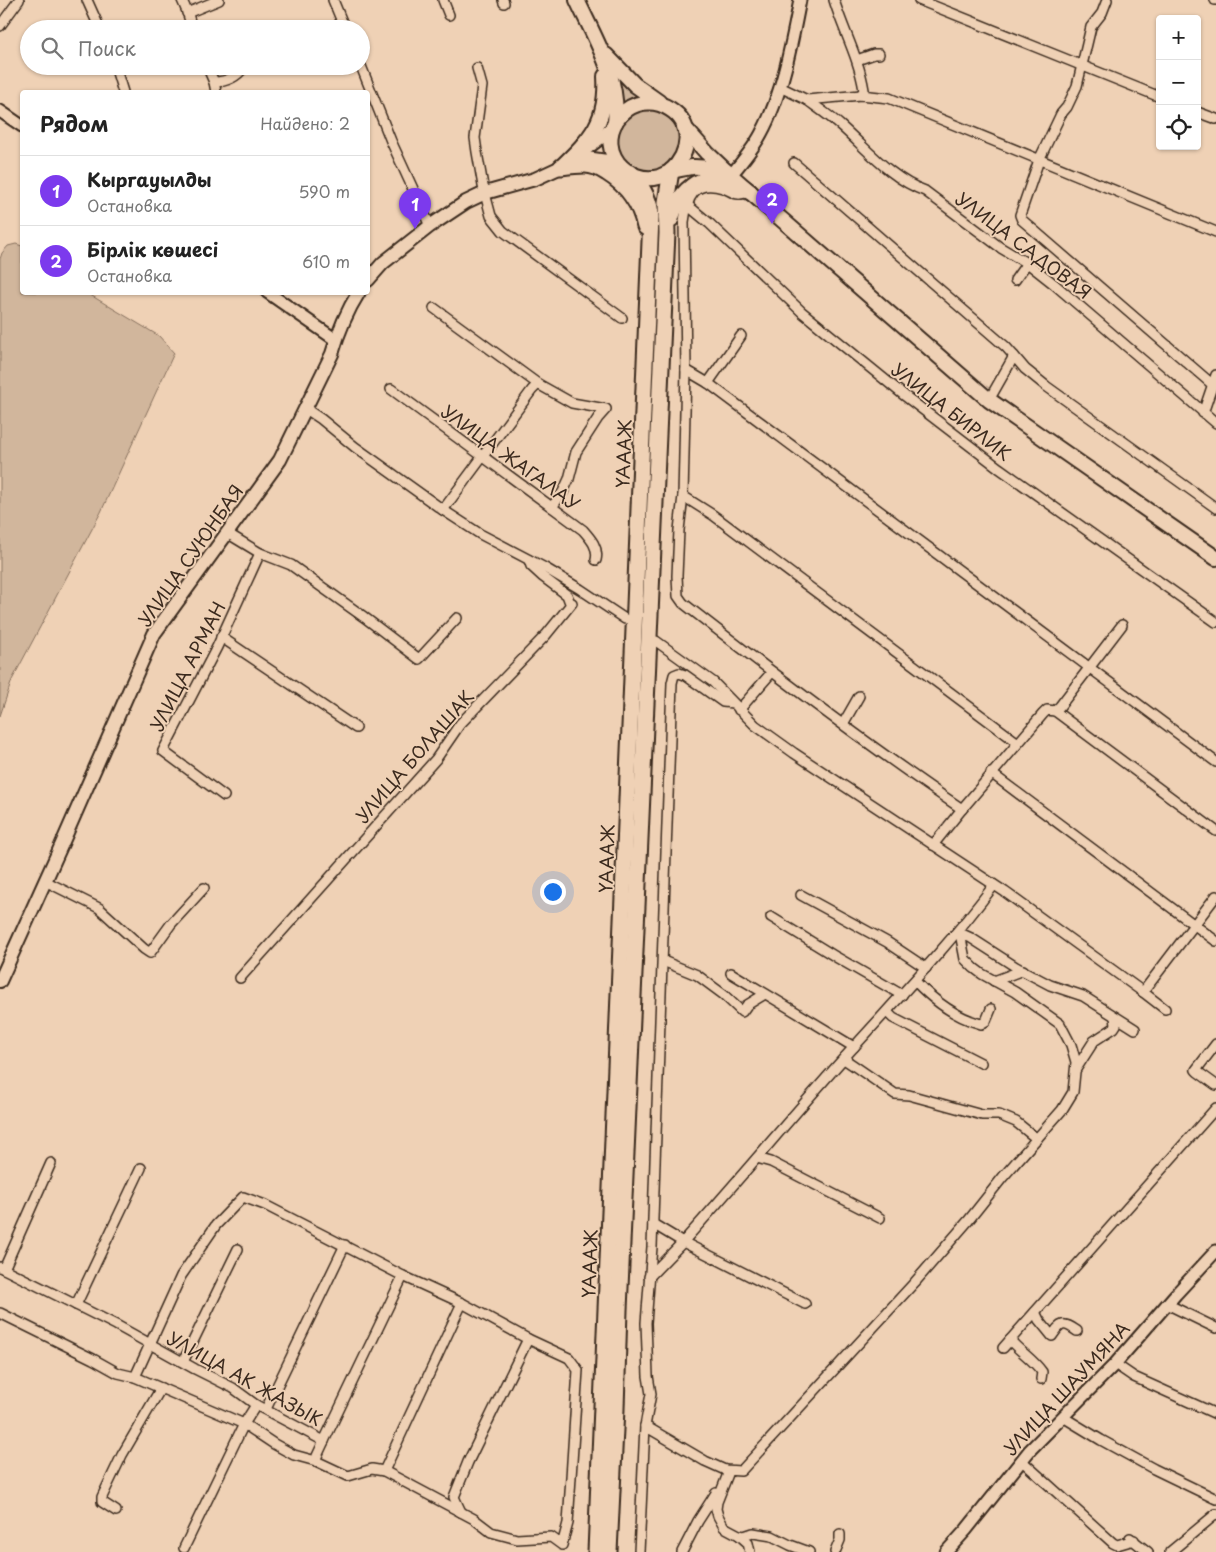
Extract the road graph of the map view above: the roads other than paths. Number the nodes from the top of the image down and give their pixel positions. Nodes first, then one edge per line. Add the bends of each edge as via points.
1 (19, 0) edge
2 (87, 0) edge
3 (182, 0) edge
4 (220, 0) edge
5 (333, 0) edge
6 (443, 0) edge
7 (577, 0) edge
8 (834, 0) edge
9 (919, 0) edge
10 (1107, 0) edge
11 (799, 1) edge
12 (188, 14) junction
13 (449, 15) dead end
14 (96, 20) edge
15 (190, 20) edge
16 (192, 20) edge
17 (341, 20) edge
18 (0, 26) edge
19 (602, 51) junction
20 (879, 54) dead end
21 (857, 60) junction
22 (1082, 67) junction
23 (477, 68) dead end
24 (118, 75) edge
25 (211, 75) edge
26 (237, 75) edge
27 (365, 75) edge
28 (214, 82) junction
29 (780, 87) junction
30 (122, 90) edge
31 (216, 90) edge
32 (861, 95) junction
33 (1156, 95) edge
34 (807, 100) junction
35 (665, 106) junction
36 (0, 111) edge
37 (1201, 113) edge
38 (1216, 119) edge
39 (615, 124) junction
40 (20, 125) edge
41 (684, 127) junction
42 (1039, 160) junction
43 (794, 163) dead end
44 (561, 166) junction
45 (725, 170) junction
46 (627, 171) junction
47 (671, 171) junction
48 (750, 192) junction
49 (485, 193) junction
50 (686, 204) junction
51 (430, 226) junction
52 (1216, 232) edge
53 (667, 233) junction
54 (650, 254) junction
55 (1027, 263) junction
56 (370, 278) edge
57 (1016, 280) dead end
58 (271, 295) edge
59 (357, 295) edge
60 (434, 308) dead end
61 (622, 318) dead end
62 (741, 336) dead end
63 (336, 340) junction
64 (1014, 356) junction
65 (686, 370) junction
66 (1216, 375) edge
67 (708, 383) junction
68 (538, 384) junction
69 (1213, 386) junction
70 (391, 389) dead end
71 (989, 400) junction
72 (306, 409) junction
73 (1203, 414) junction
74 (1216, 423) edge
75 (482, 456) junction
76 (683, 496) junction
77 (552, 507) junction
78 (1216, 508) edge
79 (443, 510) junction
80 (227, 532) junction
81 (260, 553) junction
82 (1216, 558) edge
83 (529, 560) junction
84 (596, 560) dead end
85 (457, 618) dead end
86 (625, 619) dead end
87 (1216, 622) edge
88 (1122, 625) dead end
89 (222, 637) junction
90 (656, 641) dead end
91 (1090, 668) junction
92 (772, 672) junction
93 (859, 696) dead end
94 (736, 706) junction
95 (1055, 711) junction
96 (843, 724) junction
97 (356, 728) dead end
98 (1018, 743) junction
99 (1216, 762) edge
100 (991, 774) junction
101 (224, 796) dead end
102 (962, 809) junction
103 (1216, 831) edge
104 (934, 844) junction
105 (45, 881) junction
106 (994, 886) junction
107 (204, 888) dead end
108 (801, 895) dead end
109 (1216, 896) edge
110 (772, 917) dead end
111 (1195, 924) junction
112 (959, 932) junction
113 (1216, 941) edge
114 (663, 961) junction
115 (926, 968) junction
116 (1023, 970) junction
117 (731, 973) dead end
118 (240, 978) dead end
119 (915, 980) junction
120 (0, 981) edge
121 (994, 981) junction
122 (1143, 992) junction
123 (765, 994) junction
124 (902, 995) junction
125 (991, 1009) dead end
126 (1164, 1009) dead end
127 (887, 1012) junction
128 (1115, 1017) junction
129 (1135, 1030) dead end
130 (1216, 1044) edge
131 (854, 1047) junction
132 (845, 1057) junction
133 (981, 1063) dead end
134 (1076, 1069) junction
135 (1216, 1085) edge
136 (1216, 1108) edge
137 (1037, 1139) junction
138 (757, 1158) junction
139 (51, 1163) dead end
140 (141, 1168) dead end
141 (880, 1218) dead end
142 (653, 1224) junction
143 (683, 1242) junction
144 (345, 1245) junction
145 (238, 1249) dead end
146 (1216, 1251) edge
147 (2, 1268) edge
148 (403, 1276) junction
149 (649, 1277) junction
150 (462, 1303) junction
151 (1168, 1303) junction
152 (805, 1304) dead end
153 (76, 1305) junction
154 (1035, 1312) junction
155 (0, 1314) edge
156 (1216, 1328) edge
157 (1077, 1331) dead end
158 (528, 1339) junction
159 (1010, 1340) junction
160 (150, 1344) junction
161 (1004, 1348) dead end
162 (183, 1362) junction
163 (1114, 1364) junction
164 (135, 1377) junction
165 (1041, 1378) dead end
166 (161, 1388) junction
167 (256, 1405) junction
168 (266, 1409) junction
169 (1216, 1414) edge
170 (1063, 1417) junction
171 (244, 1424) junction
172 (645, 1426) junction
173 (324, 1441) junction
174 (1021, 1460) junction
175 (316, 1461) junction
176 (724, 1470) junction
177 (384, 1471) junction
178 (724, 1486) junction
179 (1216, 1500) edge
180 (116, 1511) dead end
181 (461, 1512) junction
182 (1216, 1514) edge
183 (840, 1534) dead end
184 (739, 1535) junction
185 (184, 1548) dead end
186 (950, 1551) edge
187 (596, 1552) edge
188 (609, 1552) edge
189 (639, 1552) edge
190 (682, 1552) edge
191 (750, 1552) edge
192 (809, 1552) edge
193 (834, 1552) edge
194 (1148, 1552) edge
195 (1170, 1552) edge

1 - 18 street
2 - 14 street
3 - 12 street
4 - 12 street
5 - 17 street
6 - 13 street
7 - 19 main road
8 - 21 street
9 - 22 street
10 - 22 street via 1091,27
11 - 29 street
12 - 15 street
12 - 16 street
19 - 35 main road via 635,86
19 - 39 main road via 615,94
19 - 44 main road via 605,93 600,117 587,141
20 - 21 street
21 - 32 street via 864,90
22 - 33 street
22 - 42 street via 1077,86
23 - 49 street via 482,86 476,152
24 - 30 street
25 - 28 street
26 - 28 street via 224,82
27 - 51 street
28 - 31 street
29 - 34 street, УЛИЦА САДОВАЯ
29 - 45 street via 761,134
32 - 34 street
32 - 42 street via 889,98
34 - 55 street, УЛИЦА САДОВАЯ via 896,176 926,191 1001,248
35 - 39 main road via 647,102 638,104 622,112
35 - 41 main road via 680,118
36 - 40 street
37 - 38 street
39 - 44 main road
39 - 46 main road via 611,146
41 - 45 main road
41 - 47 main road via 687,136 684,156
42 - 52 street
42 - 69 street via 1020,215 1022,220
43 - 64 street
44 - 46 main road via 592,158
44 - 49 main road via 536,179
44 - 54 highway via 593,166 620,182 640,209
45 - 47 main road via 693,167
45 - 48 main road
46 - 47 main road via 644,178 658,177
46 - 54 highway, ҮАААЖ via 644,191 651,211
47 - 53 highway, ҮАААЖ via 666,202
48 - 50 street via 737,194 724,188 700,186
48 - 53 highway via 724,178 697,183 686,190 676,203
48 - 71 main road
49 - 51 main road
49 - 61 street via 491,216 503,231
50 - 65 street
50 - 87 street, УЛИЦА БИРЛИК via 802,312 912,402 984,458
51 - 56 main road via 383,263
53 - 188 highway, ҮАААЖ
54 - 187 highway, ҮАААЖ
55 - 57 street
55 - 73 street, УЛИЦА САДОВАЯ
58 - 63 street
59 - 63 main road, УЛИЦА СУЮНБАЯ
60 - 68 street
62 - 67 street
63 - 72 main road, УЛИЦА СУЮНБАЯ
64 - 71 street
64 - 78 street via 1046,386
65 - 67 street
65 - 76 street
66 - 69 street
67 - 91 street
68 - 75 street
68 - 77 street via 572,404 606,409 576,452 563,492
69 - 73 street
70 - 75 street, УЛИЦА ЖАГАЛАУ
71 - 82 main road
72 - 79 street
72 - 80 main road, УЛИЦА СУЮНБАЯ via 280,460
73 - 74 street, УЛИЦА САДОВАЯ
75 - 77 street, УЛИЦА ЖАГАЛАУ
75 - 79 street
76 - 92 street via 678,596
76 - 98 street via 713,515
77 - 84 street, УЛИЦА ЖАГАЛАУ via 593,541 598,554
79 - 83 street
80 - 81 street
80 - 105 main road, УЛИЦА СУЮНБАЯ via 154,634
81 - 85 street via 290,565 419,659
81 - 89 street, УЛИЦА АРМАН
83 - 86 street
83 - 118 street, УЛИЦА БОЛАШАК via 537,572 567,595 572,603 568,609 460,724 436,759
88 - 91 street
89 - 97 street
89 - 101 street, УЛИЦА АРМАН via 163,751
90 - 94 street via 713,682
91 - 95 street
91 - 99 street
92 - 94 street
92 - 96 street
93 - 96 street
94 - 104 street via 755,725 794,753
94 - 114 street via 723,702 685,675 674,675
95 - 98 street via 1047,710
95 - 103 street
96 - 102 street
98 - 100 street
100 - 102 street
100 - 111 street
102 - 104 street
104 - 106 street
105 - 107 street via 99,908 150,953
105 - 120 main road, УЛИЦА СУЮНБАЯ
106 - 112 street
106 - 122 street
108 - 115 street via 887,942
109 - 111 street
110 - 124 street
111 - 113 street
111 - 122 street
112 - 115 street
112 - 116 street
112 - 121 street via 965,958
114 - 123 street via 697,975 742,1012
114 - 142 street
115 - 119 street
116 - 121 street
116 - 128 street via 1050,985 1083,996
117 - 123 street
119 - 124 street
119 - 125 street via 946,1008 972,1022 981,1024 986,1021
121 - 134 street via 1060,1024 1071,1045
122 - 126 street
123 - 131 street
124 - 127 street
127 - 131 street
127 - 133 street
128 - 129 street
128 - 134 street via 1114,1028 1094,1041
130 - 135 street via 1196,1070
131 - 132 street
132 - 137 street via 895,1094 982,1115 1006,1117
132 - 138 street
134 - 137 street via 1070,1098
136 - 154 street
137 - 176 street via 921,1275 741,1472
138 - 141 street via 771,1162
138 - 143 street
139 - 147 street
140 - 153 street
142 - 143 street
142 - 149 street
143 - 149 street
143 - 152 street
144 - 148 street
144 - 160 street via 265,1204 243,1197 216,1225 181,1276
144 - 168 street
145 - 162 street
146 - 151 street, УЛИЦА ШАУМЯНА
147 - 153 street, УЛИЦА АК ЖАЗЫК
148 - 150 street
148 - 173 street
149 - 172 street via 646,1323 650,1394
150 - 158 street
150 - 177 street
151 - 156 street
151 - 163 street, УЛИЦА ШАУМЯНА
153 - 160 street, УЛИЦА АК ЖАЗЫК
154 - 157 street via 1052,1336 1062,1324
154 - 159 street
155 - 164 street via 118,1373
158 - 181 street via 454,1497
158 - 181 street via 569,1358 578,1370 568,1523 562,1545 550,1537 517,1539 492,1532
159 - 161 street
159 - 165 street via 1037,1364 1042,1372
160 - 162 street, УЛИЦА АК ЖАЗЫК
160 - 164 street
162 - 167 street, УЛИЦА АК ЖАЗЫК via 233,1388
163 - 169 street via 1134,1377
163 - 170 street, УЛИЦА ШАУМЯНА
164 - 166 street
166 - 171 street
166 - 180 street via 102,1497 102,1502
167 - 168 street, УЛИЦА АК ЖАЗЫК
167 - 171 street
168 - 173 street, УЛИЦА АК ЖАЗЫК
170 - 174 street, УЛИЦА ШАУМЯНА
170 - 179 street via 1087,1433
171 - 175 street via 294,1455
171 - 185 street
172 - 176 street
172 - 189 street
173 - 175 street, УЛИЦА АК ЖАЗЫК
174 - 186 street, УЛИЦА ШАУМЯНА
174 - 194 street via 1113,1543 1118,1545 1130,1538
175 - 177 street via 348,1476 372,1469
176 - 178 street via 728,1474
177 - 181 street
178 - 184 street via 716,1502 718,1516 724,1527
178 - 190 street via 698,1521
182 - 195 street
183 - 193 street
184 - 191 street via 748,1543
184 - 192 street via 772,1536

